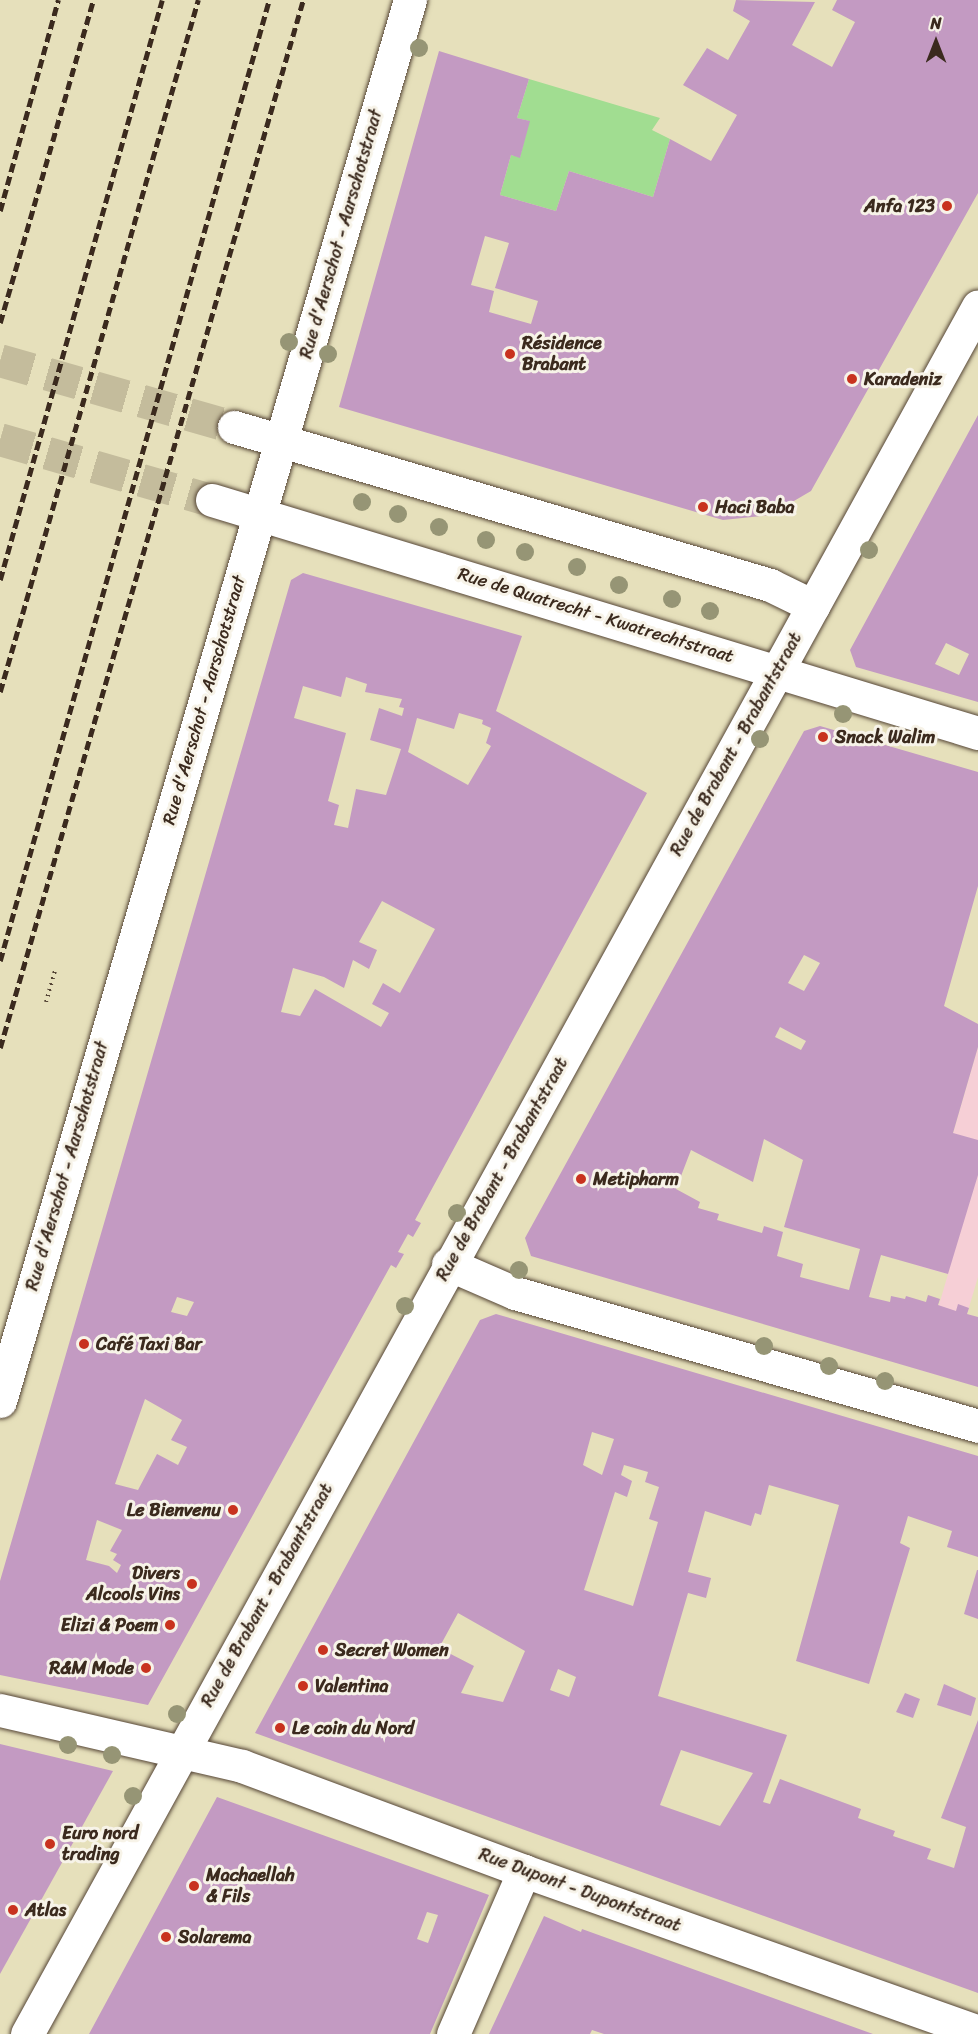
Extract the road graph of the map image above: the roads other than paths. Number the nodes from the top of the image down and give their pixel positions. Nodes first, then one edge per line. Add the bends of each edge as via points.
1 (410, 0) edge
2 (978, 306) edge
3 (234, 427) tunnel mouth
4 (280, 440) junction
5 (212, 500) tunnel mouth
6 (258, 514) junction
7 (813, 606) junction
8 (777, 670) junction
9 (978, 733) edge
10 (448, 1264) junction
11 (0, 1401) edge
12 (978, 1426) edge
13 (0, 1710) edge
14 (181, 1751) junction
15 (524, 1871) junction
16 (936, 2026) edge
17 (978, 2032) edge
18 (27, 2034) edge
19 (453, 2034) edge

1 - 4 street, Rue d'Aerschot - Aarschotstraat
2 - 7 street, Rue de Brabant - Brabantstraat
3 - 4 street
4 - 6 street, Rue d'Aerschot - Aarschotstraat
4 - 7 street via 770,585
5 - 6 street, Rue de Quatrecht - Kwatrechtstraat
6 - 8 street, Rue de Quatrecht - Kwatrechtstraat
6 - 11 street, Rue d'Aerschot - Aarschotstraat
7 - 8 street, Rue de Brabant - Brabantstraat
8 - 9 street, Rue de Quatrecht - Kwatrechtstraat
8 - 10 street, Rue de Brabant - Brabantstraat
10 - 12 street via 515,1293
10 - 14 street, Rue de Brabant - Brabantstraat
13 - 14 street, Rue Dupont - Dupontstraat
14 - 15 street, Rue Dupont - Dupontstraat via 242,1766
14 - 18 street, Rue de Brabant - Brabantstraat
15 - 16 street, Rue Dupont - Dupontstraat
15 - 19 street
16 - 17 street, Rue Dupont - Dupontstraat

